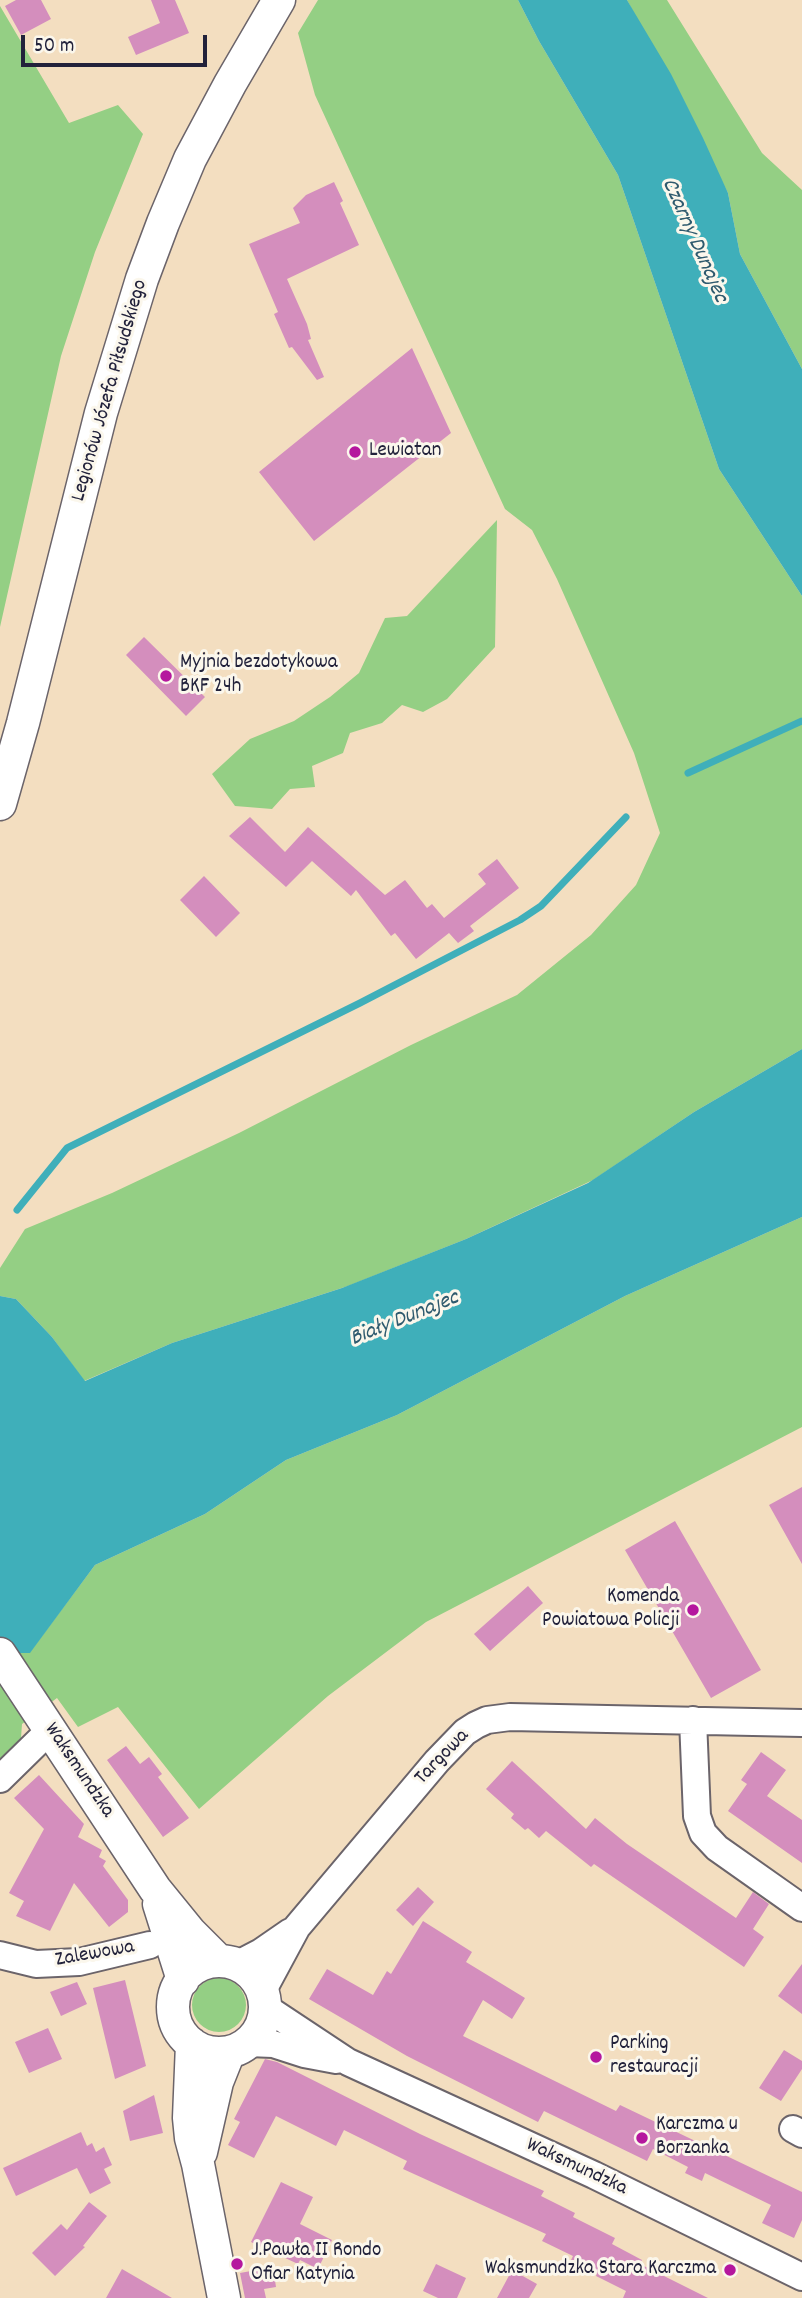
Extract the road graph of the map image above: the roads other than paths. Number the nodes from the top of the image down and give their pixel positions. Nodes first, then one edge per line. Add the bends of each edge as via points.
1 (279, 0) edge
2 (0, 804) edge
3 (0, 1654) edge
4 (694, 1720) junction
5 (802, 1723) edge
6 (50, 1730) junction
7 (0, 1779) edge
8 (155, 1889) junction
9 (802, 1908) edge
10 (297, 1927) junction
11 (150, 1945) dead end
12 (0, 1955) edge
13 (228, 1963) junction
14 (183, 1980) junction
15 (263, 2000) junction
16 (192, 2044) junction
17 (239, 2047) junction
18 (348, 2062) junction
19 (198, 2164) junction
20 (802, 2277) edge
21 (225, 2298) edge

1 - 2 street, Legionów Józefa Piłsudskiego via 190,159 134,302
3 - 6 street, Waksmundzka
4 - 5 street, Targowa
4 - 9 street via 697,1816 703,1833
4 - 10 street, Targowa via 510,1717 476,1725 436,1761
6 - 7 street
6 - 8 street, Waksmundzka
8 - 13 street, Waksmundzka via 190,1932
8 - 14 street, Waksmundzka
10 - 13 street, Targowa via 261,1952
10 - 15 street, Targowa
11 - 12 street, Zalewowa via 79,1962 36,1964
13 - 14 street via 199,1966
13 - 15 street via 252,1976
14 - 16 street via 175,1996 174,2014 180,2031
15 - 17 street via 261,2027
15 - 18 street, Waksmundzka
16 - 17 street via 210,2052
16 - 19 street via 189,2118
17 - 18 street, Waksmundzka via 273,2044
17 - 19 street via 218,2082
18 - 20 street, Waksmundzka
19 - 21 street

